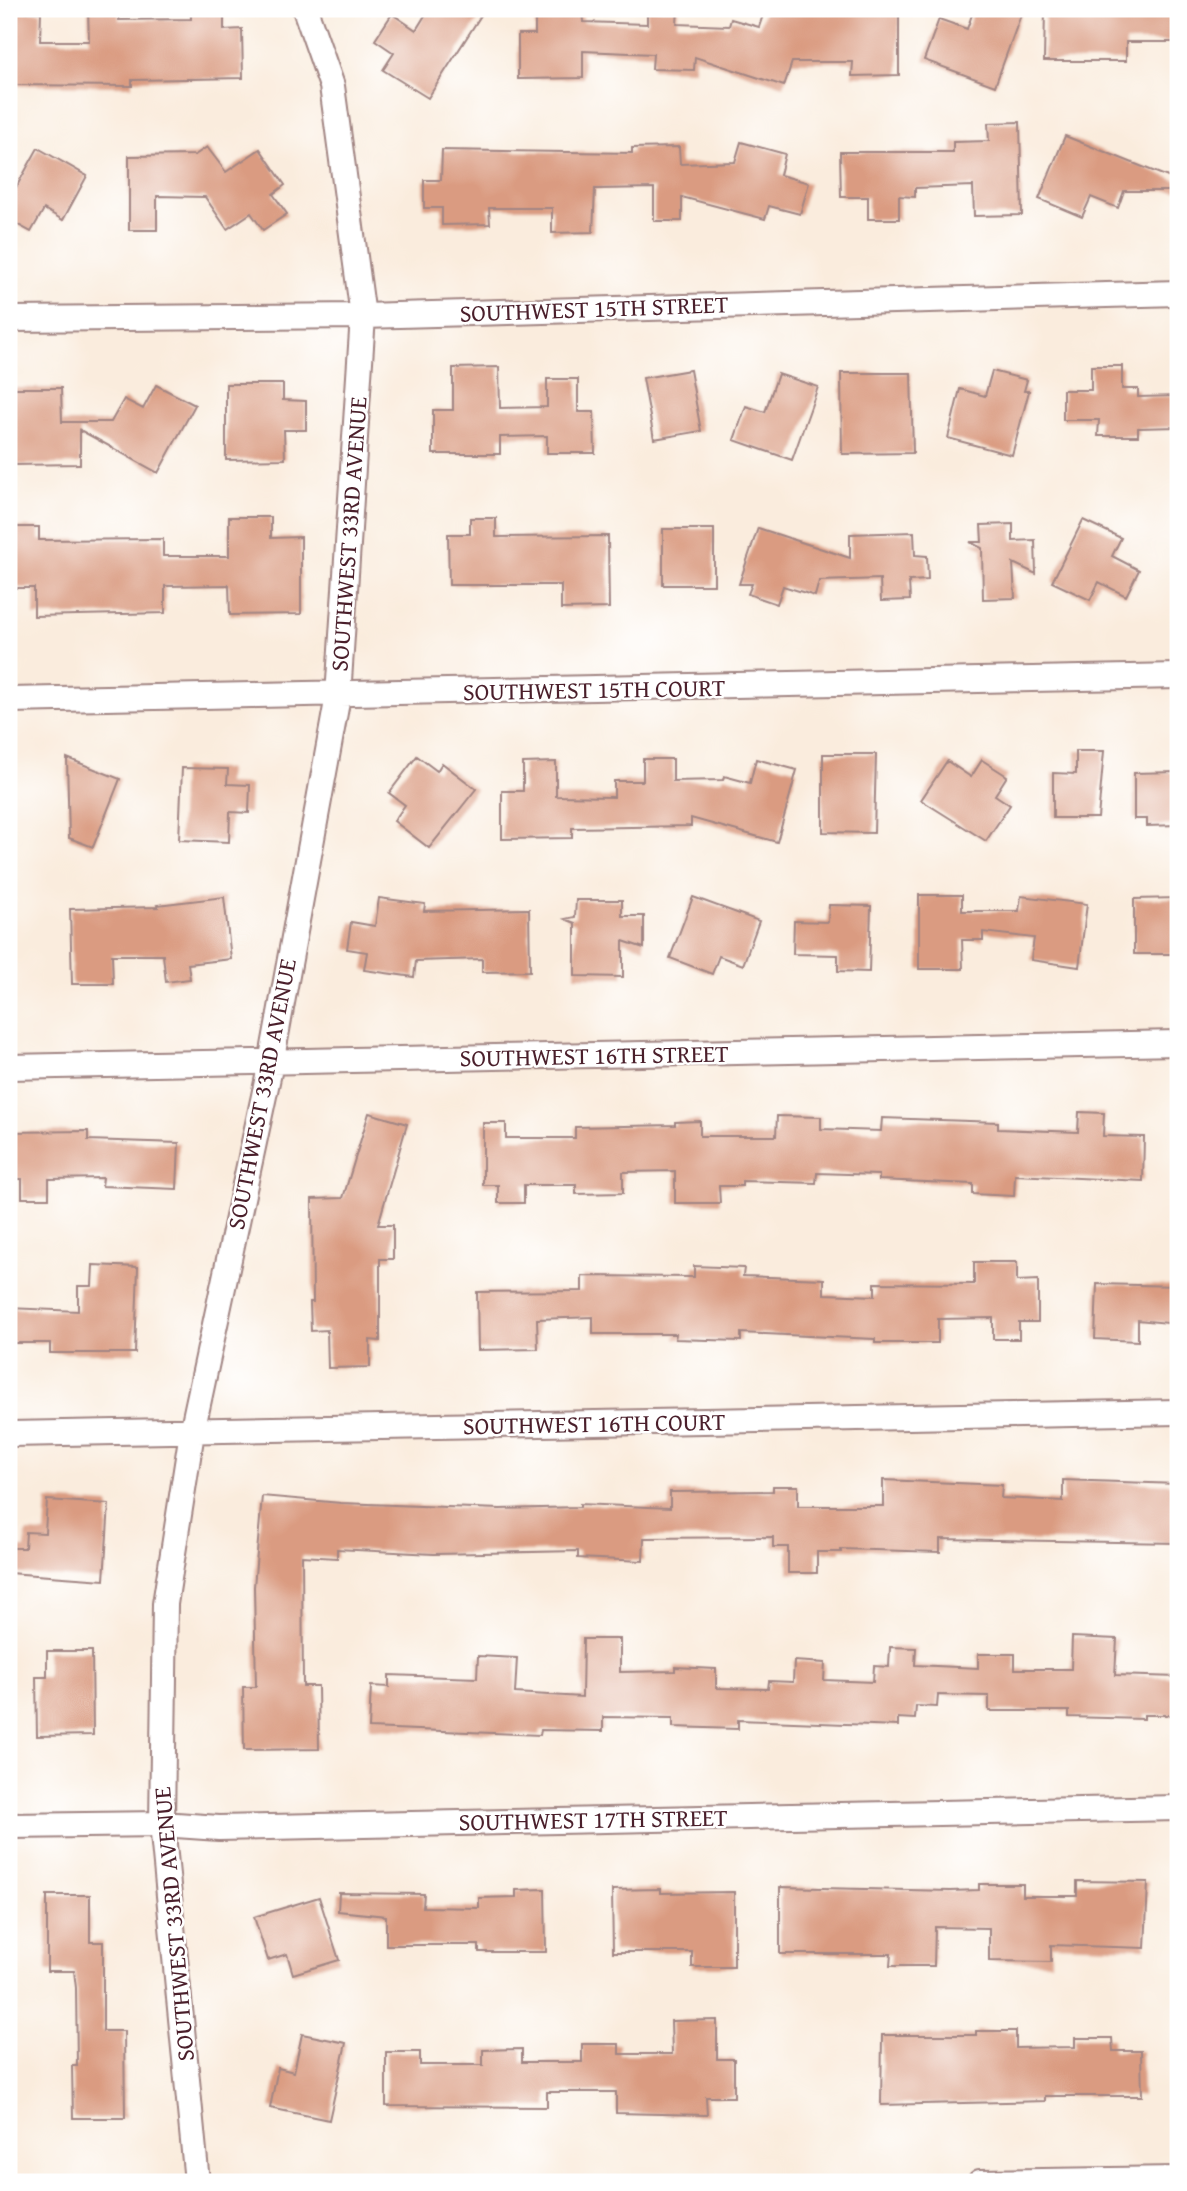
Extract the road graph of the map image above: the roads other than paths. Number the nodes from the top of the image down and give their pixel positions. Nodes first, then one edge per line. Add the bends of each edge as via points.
1 (305, 9) edge
2 (1178, 293) edge
3 (363, 316) junction
4 (9, 319) edge
5 (1178, 676) edge
6 (338, 695) junction
7 (9, 700) edge
8 (1178, 1043) edge
9 (271, 1063) junction
10 (9, 1067) edge
11 (1178, 1412) edge
12 (192, 1432) junction
13 (9, 1434) edge
14 (1178, 1808) edge
15 (162, 1824) junction
16 (9, 1826) edge
17 (1178, 2179) edge
18 (197, 2182) edge
19 (981, 2182) edge

1 - 3 street, SOUTHWEST 33RD AVENUE via 332,86
2 - 3 street, SOUTHWEST 15TH STREET
3 - 4 street, SOUTHWEST 15TH STREET
3 - 6 street, SOUTHWEST 33RD AVENUE
5 - 6 street, SOUTHWEST 15TH COURT
6 - 7 street, SOUTHWEST 15TH COURT
6 - 9 street, SOUTHWEST 33RD AVENUE
8 - 9 street, SOUTHWEST 16TH STREET
9 - 10 street, SOUTHWEST 16TH STREET
9 - 12 street, SOUTHWEST 33RD AVENUE
11 - 12 street, SOUTHWEST 16TH COURT
12 - 13 street, SOUTHWEST 16TH COURT
12 - 15 street, SOUTHWEST 33RD AVENUE via 165,1604
14 - 15 street, SOUTHWEST 17TH STREET via 233,1827
15 - 16 street, SOUTHWEST 17TH STREET
15 - 18 street, SOUTHWEST 33RD AVENUE
17 - 19 street

